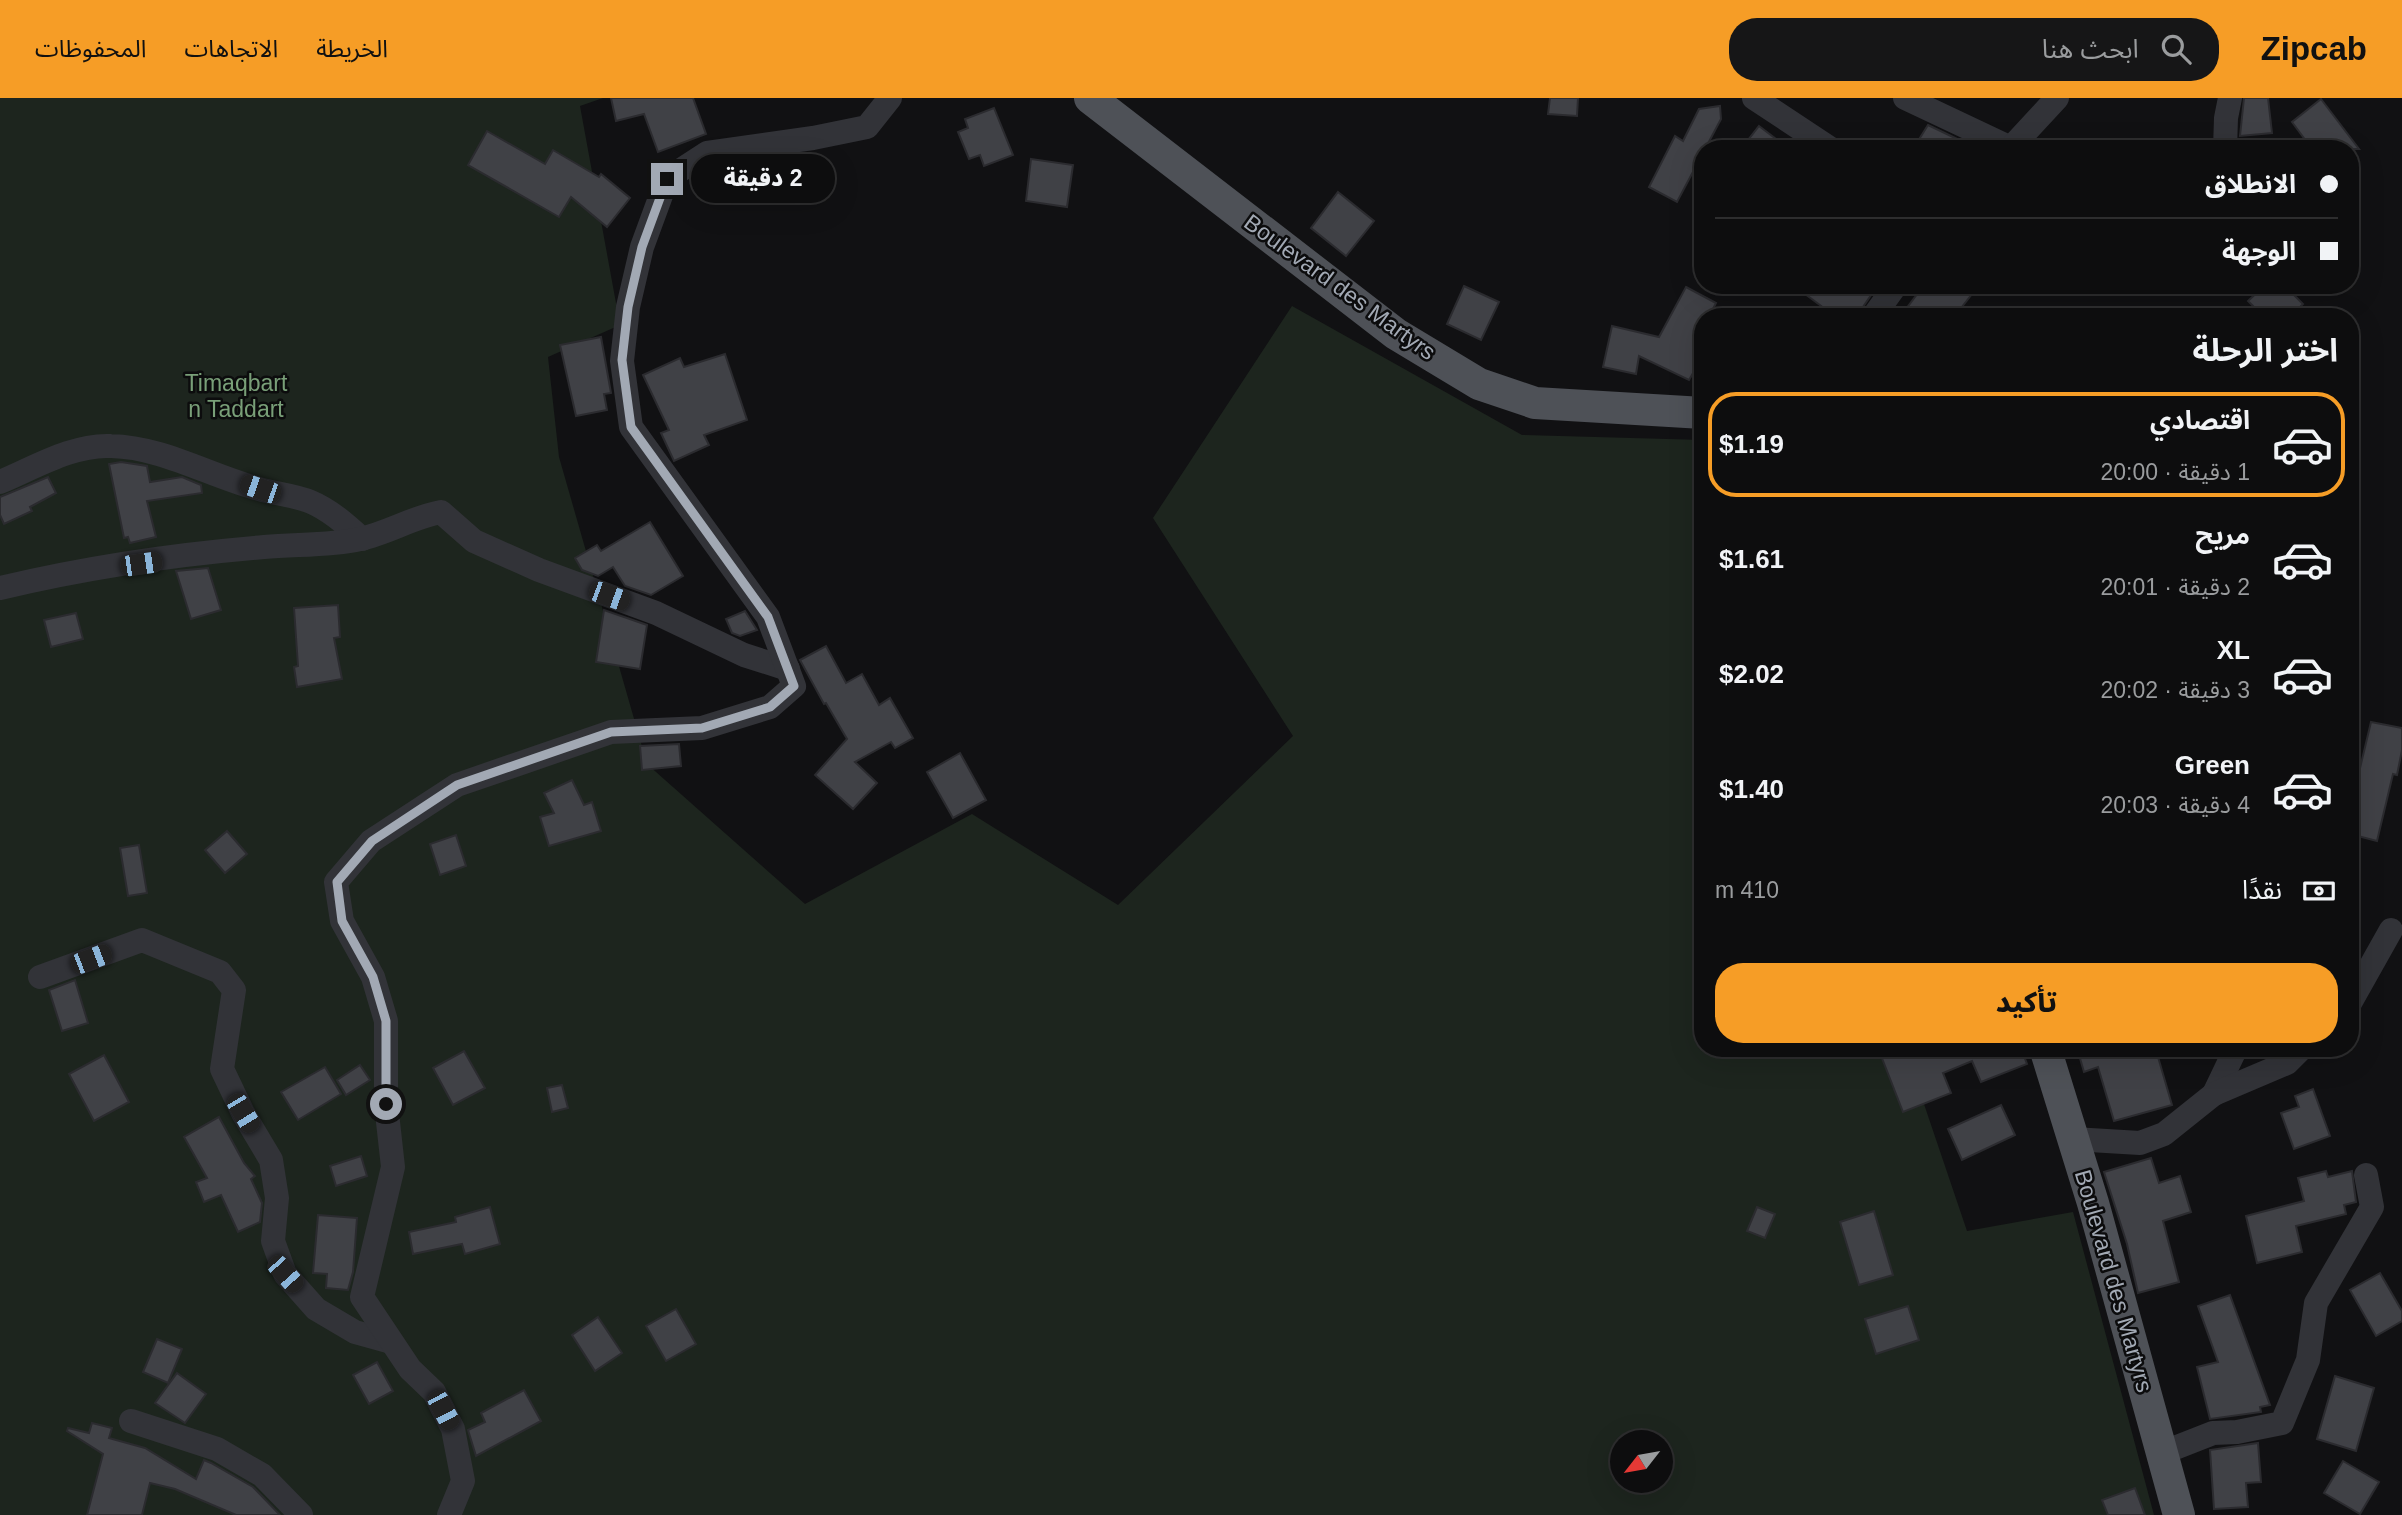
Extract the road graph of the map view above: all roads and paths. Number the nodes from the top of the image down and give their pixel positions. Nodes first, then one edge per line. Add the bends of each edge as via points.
1 (890, 98) edge
2 (1090, 98) edge
3 (1754, 98) edge
4 (1905, 98) edge
5 (2057, 98) edge
6 (2230, 98) edge
7 (1817, 140) edge
8 (1994, 140) edge
9 (2018, 140) edge
10 (2225, 140) edge
11 (1694, 412) edge
12 (0, 482) edge
13 (362, 539) junction
14 (0, 588) edge
15 (788, 669) junction
16 (2391, 930) dead end
17 (40, 978) dead end
18 (2359, 987) edge
19 (2048, 1057) edge
20 (2232, 1057) edge
21 (2293, 1057) edge
22 (2214, 1094) junction
23 (2073, 1139) junction
24 (2366, 1175) dead end
25 (391, 1342) junction
26 (131, 1421) dead end
27 (2162, 1453) junction
28 (301, 1515) edge
29 (449, 1515) edge
30 (2179, 1515) edge

1 - 15 street via 867,127 707,153 667,179 642,247 628,307 622,360 631,427 768,617
2 - 11 main road, Boulevard des Martyrs via 1396,334 1479,384 1535,402
3 - 7 street
4 - 8 street
5 - 9 street
6 - 10 street
12 - 13 street via 91,447 141,450 311,502 342,520
13 - 14 street via 167,560
13 - 15 street via 441,512 474,541 656,613 744,655
15 - 25 street via 794,686 770,707 702,728 611,732 457,785 372,841 337,882 342,921 373,977 386,1021 386,1104 393,1167 362,1297
16 - 18 street
17 - 25 street via 142,940 220,972 234,990 222,1069 271,1160 278,1198 273,1241 285,1274 316,1309 355,1332
19 - 23 main road, Boulevard des Martyrs
20 - 22 street
21 - 22 street
22 - 23 street via 2164,1134 2140,1143
23 - 27 main road, Boulevard des Martyrs
24 - 27 street via 2372,1207 2316,1303 2308,1360 2282,1423 2213,1433
25 - 29 street via 434,1392 453,1429 463,1481
26 - 28 street via 217,1449 262,1475
27 - 30 main road, Boulevard des Martyrs

